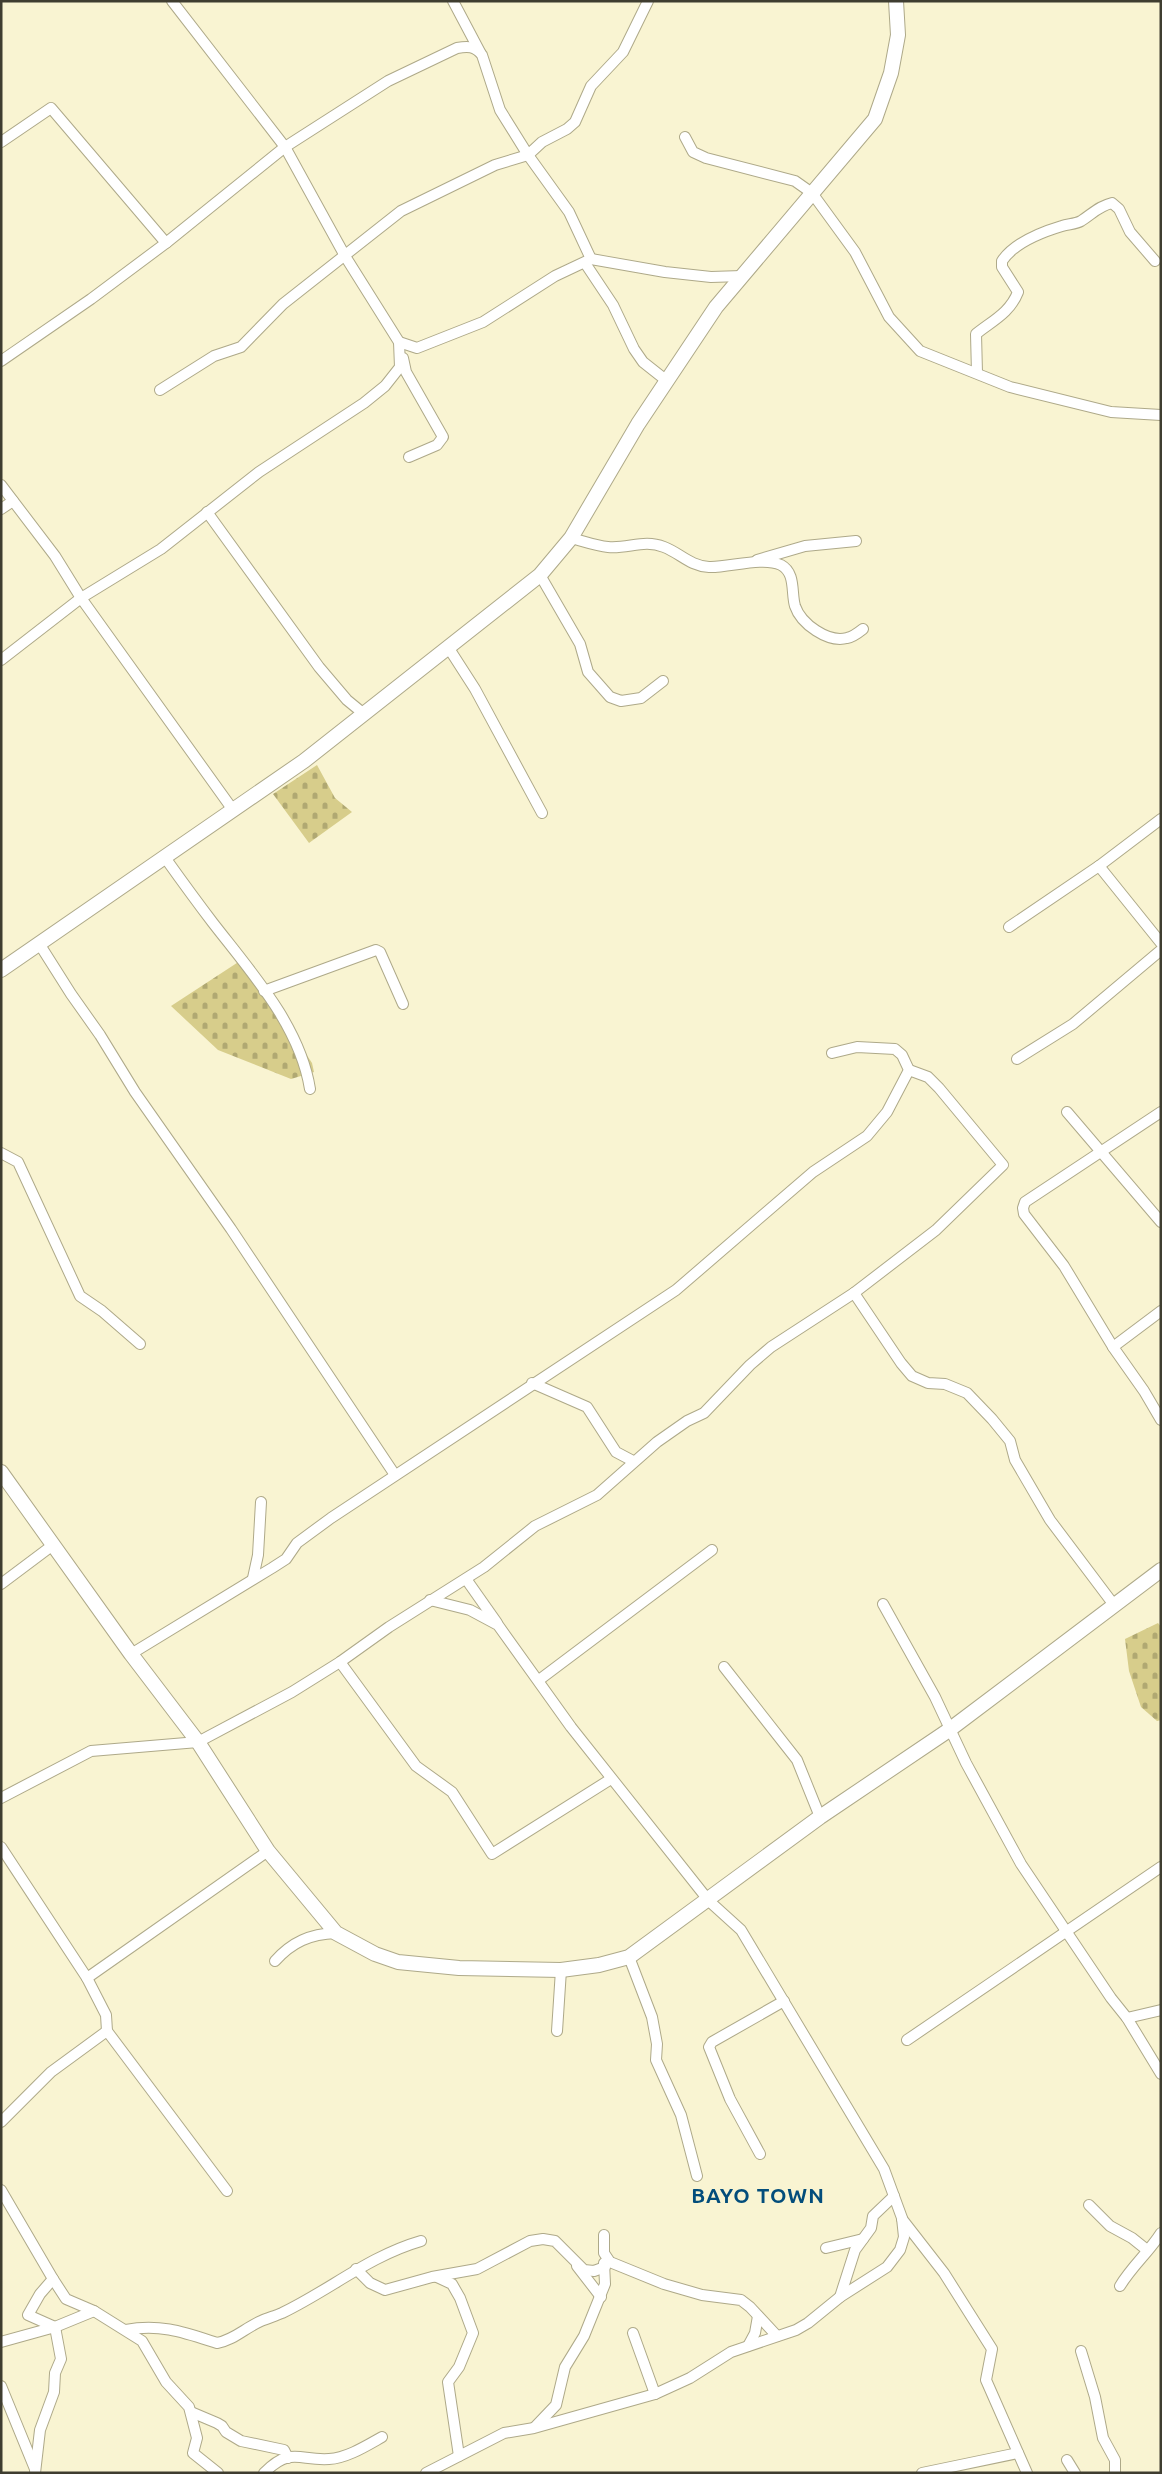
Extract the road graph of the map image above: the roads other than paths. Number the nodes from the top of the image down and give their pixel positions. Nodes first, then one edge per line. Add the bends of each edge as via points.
1 (172, 1) edge
2 (453, 1) edge
3 (648, 1) edge
4 (896, 1) edge
5 (482, 56) junction
6 (684, 137) dead end
7 (1, 142) edge
8 (285, 148) junction
9 (528, 155) junction
10 (812, 193) junction
11 (166, 243) junction
12 (345, 256) junction
13 (588, 261) junction
14 (1155, 261) dead end
15 (742, 276) junction
16 (399, 342) junction
17 (1, 361) edge
18 (977, 373) junction
19 (667, 381) junction
20 (160, 390) dead end
21 (1161, 415) edge
22 (409, 457) dead end
23 (1, 485) edge
24 (13, 501) junction
25 (1, 509) edge
26 (207, 512) junction
27 (571, 538) junction
28 (856, 541) dead end
29 (754, 562) junction
30 (540, 575) junction
31 (81, 598) junction
32 (863, 629) dead end
33 (448, 647) junction
34 (1, 660) edge
35 (663, 681) dead end
36 (364, 714) junction
37 (233, 810) junction
38 (542, 813) dead end
39 (1161, 819) edge
40 (166, 859) junction
41 (1100, 866) junction
42 (1009, 927) dead end
43 (1161, 943) edge
44 (40, 945) junction
45 (1161, 950) edge
46 (1, 970) edge
47 (264, 991) junction
48 (403, 1004) dead end
49 (832, 1053) dead end
50 (1017, 1059) dead end
51 (908, 1070) junction
52 (310, 1089) dead end
53 (1067, 1112) dead end
54 (1161, 1112) edge
55 (1, 1153) edge
56 (1100, 1153) junction
57 (1161, 1222) edge
58 (854, 1292) junction
59 (1161, 1311) edge
60 (140, 1344) dead end
61 (1113, 1348) junction
62 (532, 1383) junction
63 (1161, 1420) edge
64 (634, 1461) junction
65 (1, 1472) edge
66 (395, 1475) junction
67 (260, 1502) dead end
68 (53, 1545) junction
69 (712, 1550) dead end
70 (1161, 1570) edge
71 (253, 1578) junction
72 (466, 1579) junction
73 (1, 1584) edge
74 (430, 1600) junction
75 (883, 1604) dead end
76 (1114, 1605) junction
77 (498, 1624) junction
78 (131, 1654) junction
79 (340, 1662) junction
80 (724, 1666) dead end
81 (539, 1680) junction
82 (949, 1730) junction
83 (198, 1742) junction
84 (611, 1779) junction
85 (1, 1798) edge
86 (820, 1817) junction
87 (1, 1847) edge
88 (268, 1850) junction
89 (1161, 1867) edge
90 (709, 1901) junction
91 (1067, 1930) junction
92 (336, 1933) junction
93 (629, 1957) junction
94 (275, 1961) dead end
95 (561, 1970) junction
96 (87, 1978) junction
97 (784, 2001) junction
98 (1161, 2010) edge
99 (1127, 2018) junction
100 (107, 2031) junction
101 (557, 2031) dead end
102 (907, 2040) dead end
103 (1161, 2074) edge
104 (1, 2122) edge
105 (760, 2154) dead end
106 (697, 2176) dead end
107 (1, 2190) edge
108 (227, 2191) dead end
109 (894, 2196) junction
110 (1089, 2204) dead end
111 (902, 2218) junction
112 (1161, 2233) edge
113 (604, 2236) dead end
114 (863, 2239) junction
115 (421, 2241) dead end
116 (826, 2248) dead end
117 (1147, 2250) junction
118 (604, 2253) junction
119 (576, 2264) junction
120 (604, 2268) junction
121 (356, 2269) junction
122 (436, 2276) junction
123 (52, 2279) junction
124 (1120, 2286) dead end
125 (601, 2297) junction
126 (840, 2297) junction
127 (94, 2311) junction
128 (758, 2316) junction
129 (55, 2327) junction
130 (126, 2330) junction
131 (633, 2333) dead end
132 (777, 2336) junction
133 (1, 2342) edge
134 (748, 2346) junction
135 (1081, 2351) dead end
136 (1, 2386) edge
137 (655, 2394) junction
138 (191, 2412) junction
139 (534, 2428) junction
140 (382, 2437) dead end
141 (1018, 2453) junction
142 (459, 2456) junction
143 (288, 2458) junction
144 (1067, 2460) dead end
145 (36, 2472) edge
146 (218, 2473) edge
147 (264, 2473) edge
148 (426, 2473) edge
149 (922, 2473) edge
150 (1027, 2473) edge
151 (1075, 2473) edge
152 (1115, 2473) edge

1 - 8 street
2 - 5 street
3 - 9 street via 623,52 591,86 575,122 542,142
4 - 10 main road via 898,35 895,54 876,119
5 - 8 street via 477,49 468,46 428,61 388,81
5 - 9 street via 500,110
6 - 10 street via 693,152 706,158 794,181
7 - 11 street via 51,108
8 - 11 street
8 - 12 street
9 - 12 street via 495,165 401,211
9 - 13 street via 569,212
10 - 15 main road
10 - 18 street via 856,252 889,317 905,335 920,351
11 - 17 street
12 - 16 street
12 - 20 street via 283,304 241,347 214,356
13 - 15 street via 711,277
13 - 16 street via 555,276 483,322 418,348
13 - 19 street via 634,349
14 - 18 street via 1130,232 1119,209 1112,203 1101,206 1080,221 1055,228 1019,245 1002,261 1002,267 1018,292 1014,303 990,326 976,334
15 - 19 main road via 716,307
16 - 22 street via 406,372 443,437 437,445
16 - 26 street via 400,367 385,386 258,472
18 - 21 street via 1010,387 1058,400 1111,412
19 - 27 main road
23 - 24 street
24 - 25 street
24 - 31 street via 55,556
26 - 31 street via 161,548
26 - 36 street via 319,667 347,700
27 - 29 street via 620,548 638,543 653,544 666,547 695,566
27 - 30 main road
28 - 29 street via 805,546
29 - 32 street via 780,564 789,574 800,616 818,632 845,639
30 - 33 main road
30 - 35 street via 580,644 588,672 610,697 621,701 641,698
31 - 34 street
31 - 37 street
33 - 36 main road
33 - 38 street via 475,688
36 - 37 main road via 304,762
37 - 40 main road
39 - 41 street
40 - 44 main road
40 - 47 street
41 - 42 street
41 - 43 street
44 - 46 main road
44 - 66 street via 135,1092
45 - 50 street via 1073,1024
47 - 48 street via 376,950 380,952
47 - 52 street via 298,1045
49 - 51 street via 857,1047 895,1049 902,1054
51 - 58 street via 928,1077 1003,1165 936,1230
51 - 62 street via 887,1112 868,1136 813,1172 676,1290
53 - 56 street
54 - 56 street
55 - 60 street via 18,1162 80,1296
56 - 57 street
56 - 61 street via 1025,1202 1023,1208 1024,1214 1064,1266
58 - 64 street via 771,1347 704,1413 687,1421
58 - 76 street via 912,1376 928,1384 945,1384 967,1393 987,1413 1010,1441 1015,1460 1050,1520
59 - 61 street
61 - 63 street
62 - 64 street via 587,1407 616,1452
62 - 66 street
64 - 72 street via 597,1496 535,1526
65 - 68 main road
66 - 71 street via 297,1543 286,1559
67 - 71 street
68 - 73 street
68 - 78 main road
69 - 81 street
70 - 76 main road
71 - 78 street
72 - 74 street
72 - 77 street
74 - 77 street via 470,1610
74 - 79 street
75 - 82 street via 935,1697
76 - 82 main road
77 - 81 street
78 - 83 main road
79 - 83 street via 292,1692
79 - 84 street via 416,1766 452,1792 492,1854
80 - 86 street via 797,1760
81 - 84 street
82 - 86 main road
82 - 91 street via 1022,1864
83 - 85 street via 91,1751
83 - 88 main road
84 - 90 street
86 - 90 main road
87 - 96 street
88 - 92 main road
88 - 96 street
89 - 91 street
90 - 93 main road
90 - 97 street via 741,1930
91 - 99 street
91 - 102 street
92 - 94 street via 298,1941
92 - 95 main road via 398,1962 478,1969
93 - 95 main road
93 - 106 street via 652,2017 658,2044 656,2060 681,2115
95 - 101 street
96 - 100 street via 106,2015
97 - 105 street via 712,2042 709,2047 730,2099
97 - 109 street via 884,2170
98 - 99 street
99 - 103 street
100 - 104 street via 51,2072
100 - 108 street
107 - 123 street
109 - 111 street
109 - 114 street via 873,2216 871,2228
110 - 117 street via 1110,2226
111 - 126 street via 904,2237 900,2250 887,2267
111 - 141 street via 944,2273 992,2349 986,2380
112 - 117 street
113 - 118 street
114 - 116 street
114 - 126 street via 850,2262
115 - 121 street
117 - 124 street
118 - 120 street
118 - 128 street via 610,2262 664,2284 702,2295 741,2300
119 - 120 street via 584,2270
119 - 122 street via 555,2241 543,2239 530,2241 477,2269
119 - 125 street
120 - 125 street via 605,2284
121 - 122 street via 370,2283 384,2290
121 - 130 street via 283,2313 223,2342 170,2328
122 - 142 street via 452,2284 473,2333 459,2367 448,2382
123 - 127 street via 66,2299
123 - 129 street via 28,2315
125 - 139 street via 584,2336 565,2367 556,2404
126 - 132 street via 808,2323
127 - 129 street
127 - 130 street
128 - 132 street
128 - 134 street via 758,2325
129 - 133 street
129 - 145 street via 61,2359 55,2373 54,2392 40,2430
130 - 138 street via 142,2341 166,2382
131 - 137 street
132 - 134 street
134 - 137 street
135 - 152 street via 1103,2438 1115,2460
136 - 145 street
137 - 139 street
138 - 143 street via 222,2426 241,2441 284,2450
138 - 146 street via 197,2438 192,2453
139 - 142 street via 504,2433
140 - 143 street via 330,2460 298,2455
141 - 149 street
141 - 150 street
142 - 148 street
143 - 147 street via 279,2460
144 - 151 street

